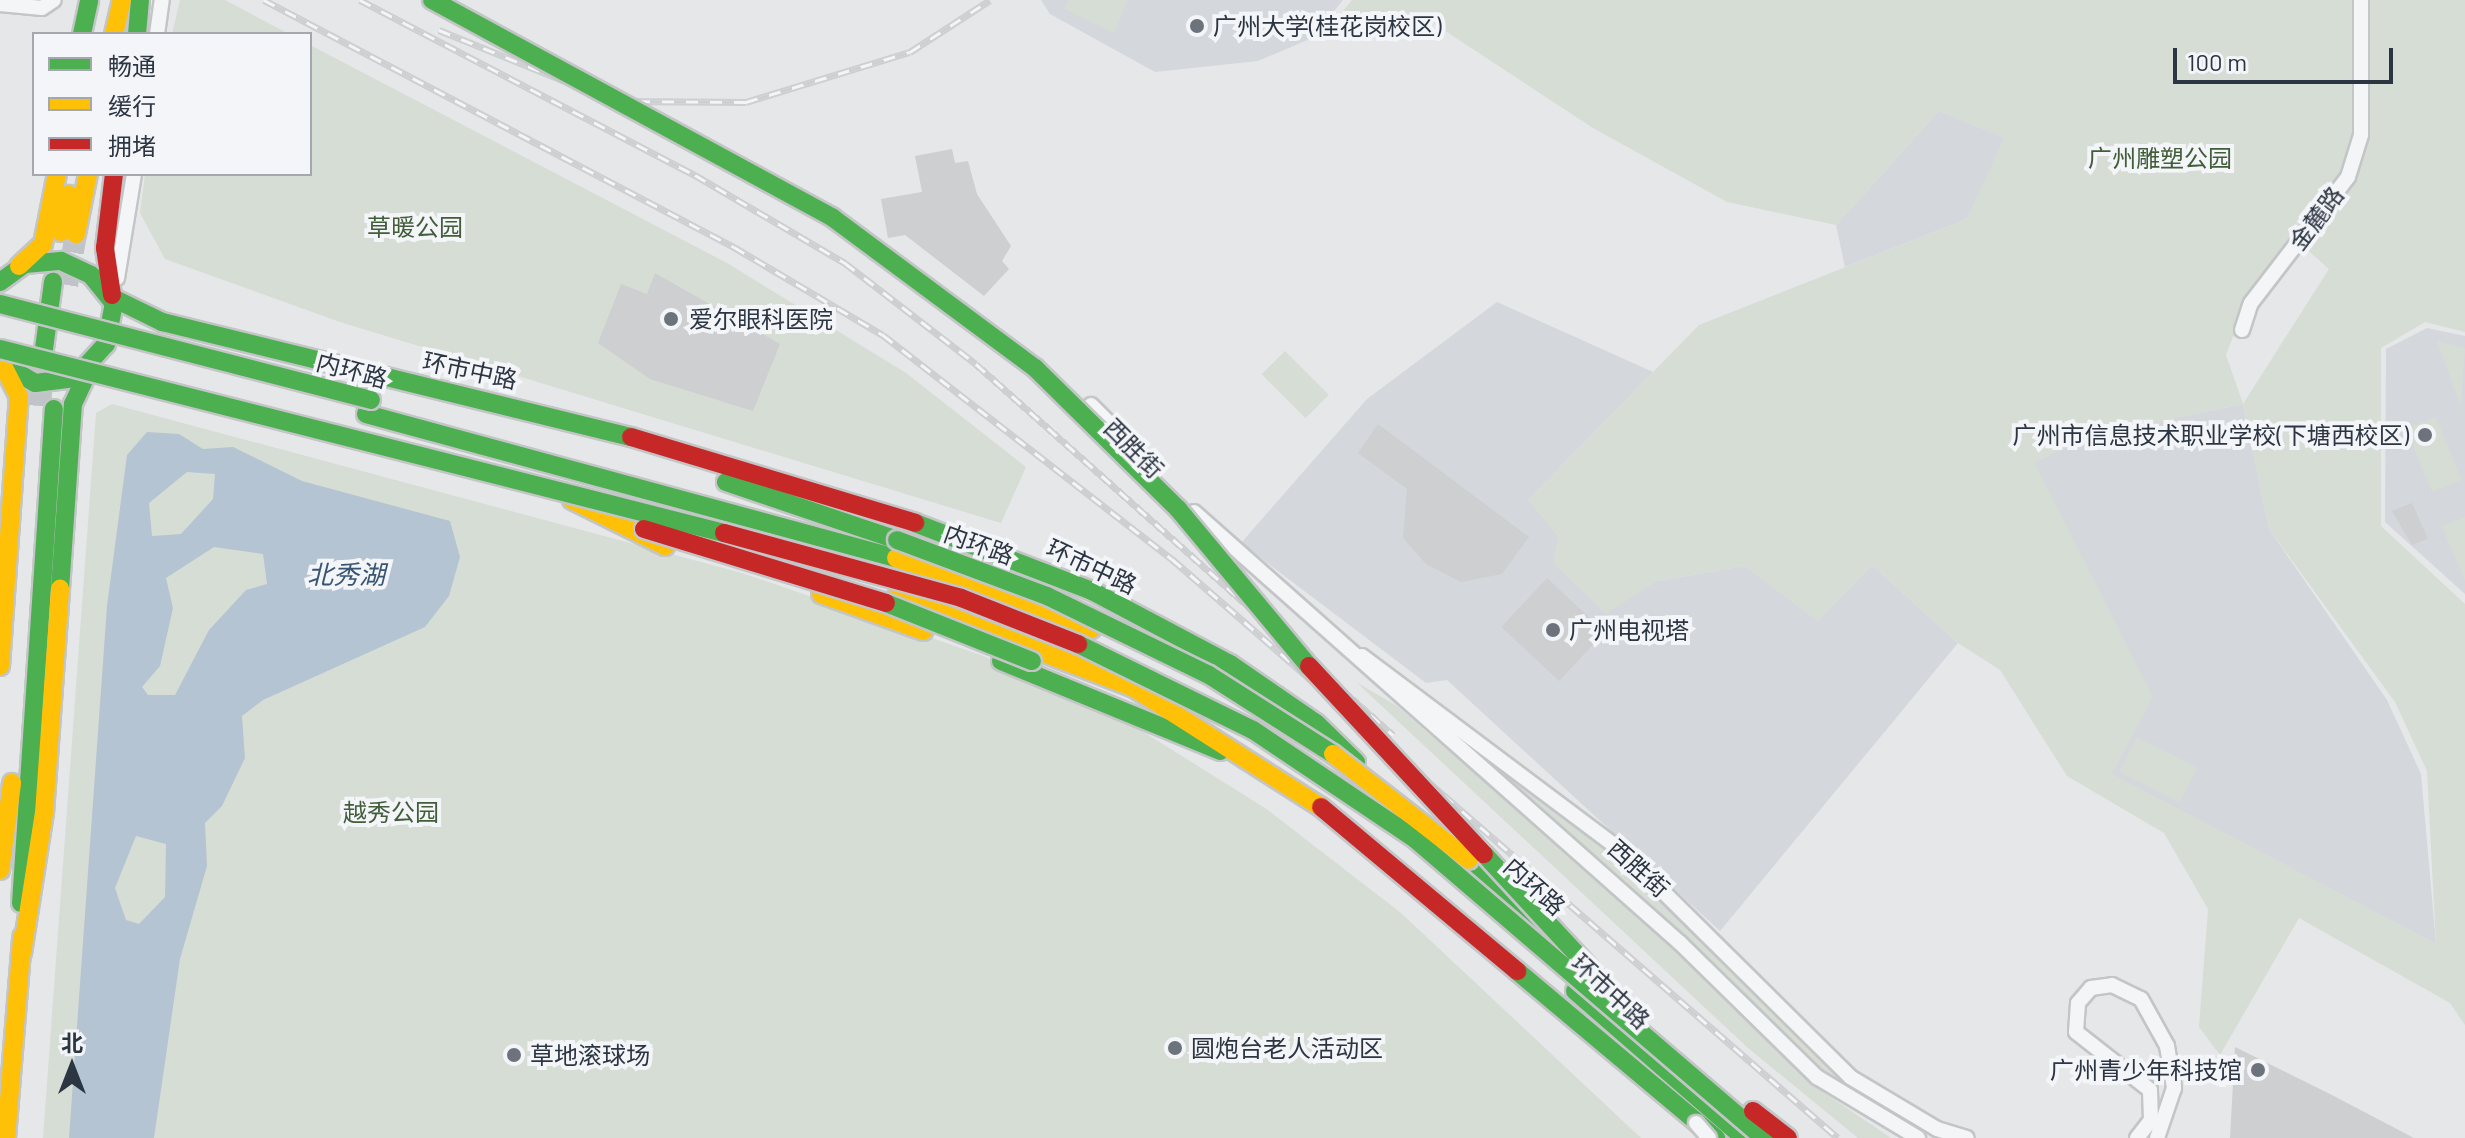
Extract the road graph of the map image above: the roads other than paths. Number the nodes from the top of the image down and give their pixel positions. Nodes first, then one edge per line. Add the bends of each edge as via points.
1 (54, 0) edge
2 (89, 0) edge
3 (108, 0) edge
4 (122, 0) edge
5 (140, 0) edge
6 (162, 0) edge
7 (432, 0) edge
8 (2361, 0) edge
9 (0, 4) edge
10 (82, 32) edge
11 (103, 32) edge
12 (114, 32) edge
13 (137, 32) edge
14 (157, 32) edge
15 (57, 176) edge
16 (73, 176) edge
17 (87, 176) edge
18 (114, 176) edge
19 (134, 176) edge
20 (0, 266) edge
21 (19, 266) junction
22 (0, 273) edge
23 (0, 282) edge
24 (60, 283) tunnel mouth
25 (113, 298) junction
26 (0, 304) edge
27 (0, 319) edge
28 (2242, 330) dead end
29 (51, 358) tunnel mouth
30 (1, 360) edge
31 (333, 366) junction
32 (89, 369) junction
33 (1073, 388) dead end
34 (369, 407) junction
35 (477, 475) junction
36 (572, 500) junction
37 (897, 540) junction
38 (1296, 610) junction
39 (0, 666) edge
40 (1316, 723) junction
41 (1290, 781) junction
42 (1401, 829) junction
43 (0, 870) edge
44 (1493, 885) junction
45 (1477, 900) junction
46 (22, 953) junction
47 (1595, 974) junction
48 (1698, 1131) edge
49 (6, 1138) edge
50 (1709, 1138) edge
51 (1716, 1138) edge
52 (1744, 1138) edge
53 (1764, 1138) edge
54 (1779, 1138) edge
55 (1788, 1138) edge
56 (1918, 1138) edge
57 (1967, 1138) edge
58 (2137, 1138) edge
59 (2157, 1138) edge

1 - 9 street via 42,8
2 - 10 main road
3 - 11 main road
4 - 12 main road
5 - 13 main road
6 - 14 street
7 - 47 main road, bridge via 833,218 1035,368 1178,509 1320,678
8 - 28 street, 金麓路 via 2361,135 2348,177 2251,303
15 - 21 main road via 43,244
16 - 17 main road via 68,233
18 - 25 main road via 104,257
19 - 25 street
20 - 21 main road, 环市中路
21 - 22 main road
21 - 23 main road
21 - 25 main road, 环市中路 via 70,264
24 - 29 main road
25 - 31 main road, 环市中路 via 162,322
25 - 32 main road via 106,344
26 - 34 main road, 内环路, bridge
27 - 34 main road
30 - 32 main road via 43,384
30 - 35 main road, 内环路, bridge
30 - 39 main road via 19,397
31 - 37 main road
31 - 40 main road, 环市中路 via 558,415 960,537 1155,623
32 - 36 main road, 环市中路
32 - 46 main road via 73,404 41,847
33 - 38 street, 西胜街
34 - 37 main road, 内环路
34 - 42 main road via 863,548 1024,602 1214,690 1320,759
35 - 41 main road, bridge via 876,599 1032,661
35 - 53 main road, 内环路, bridge via 710,527 961,598 1206,703 1415,839
36 - 41 main road via 632,536 961,644
36 - 41 main road, 环市中路 via 1013,636 1159,701
37 - 47 main road, 内环路, bridge via 1108,623 1265,709 1421,820
38 - 56 street, 西胜街 via 1680,943 1817,1077
38 - 57 street, 西胜街 via 1461,724 1624,853 1850,1077 1937,1129
40 - 42 main road, 环市中路 via 1374,783
40 - 44 main road
41 - 48 main road, 环市中路 via 1402,868
42 - 45 main road, 环市中路
43 - 46 main road via 47,408
44 - 45 main road
44 - 54 main road via 1617,1005
45 - 52 main road, 环市中路
46 - 49 main road
47 - 55 main road, 内环路, bridge
48 - 50 street, bridge
48 - 51 main road, 环市中路
58 - 59 street via 2151,1120 2150,1090 2076,1032 2078,1003 2091,988 2134,994 2167,1046 2174,1088

